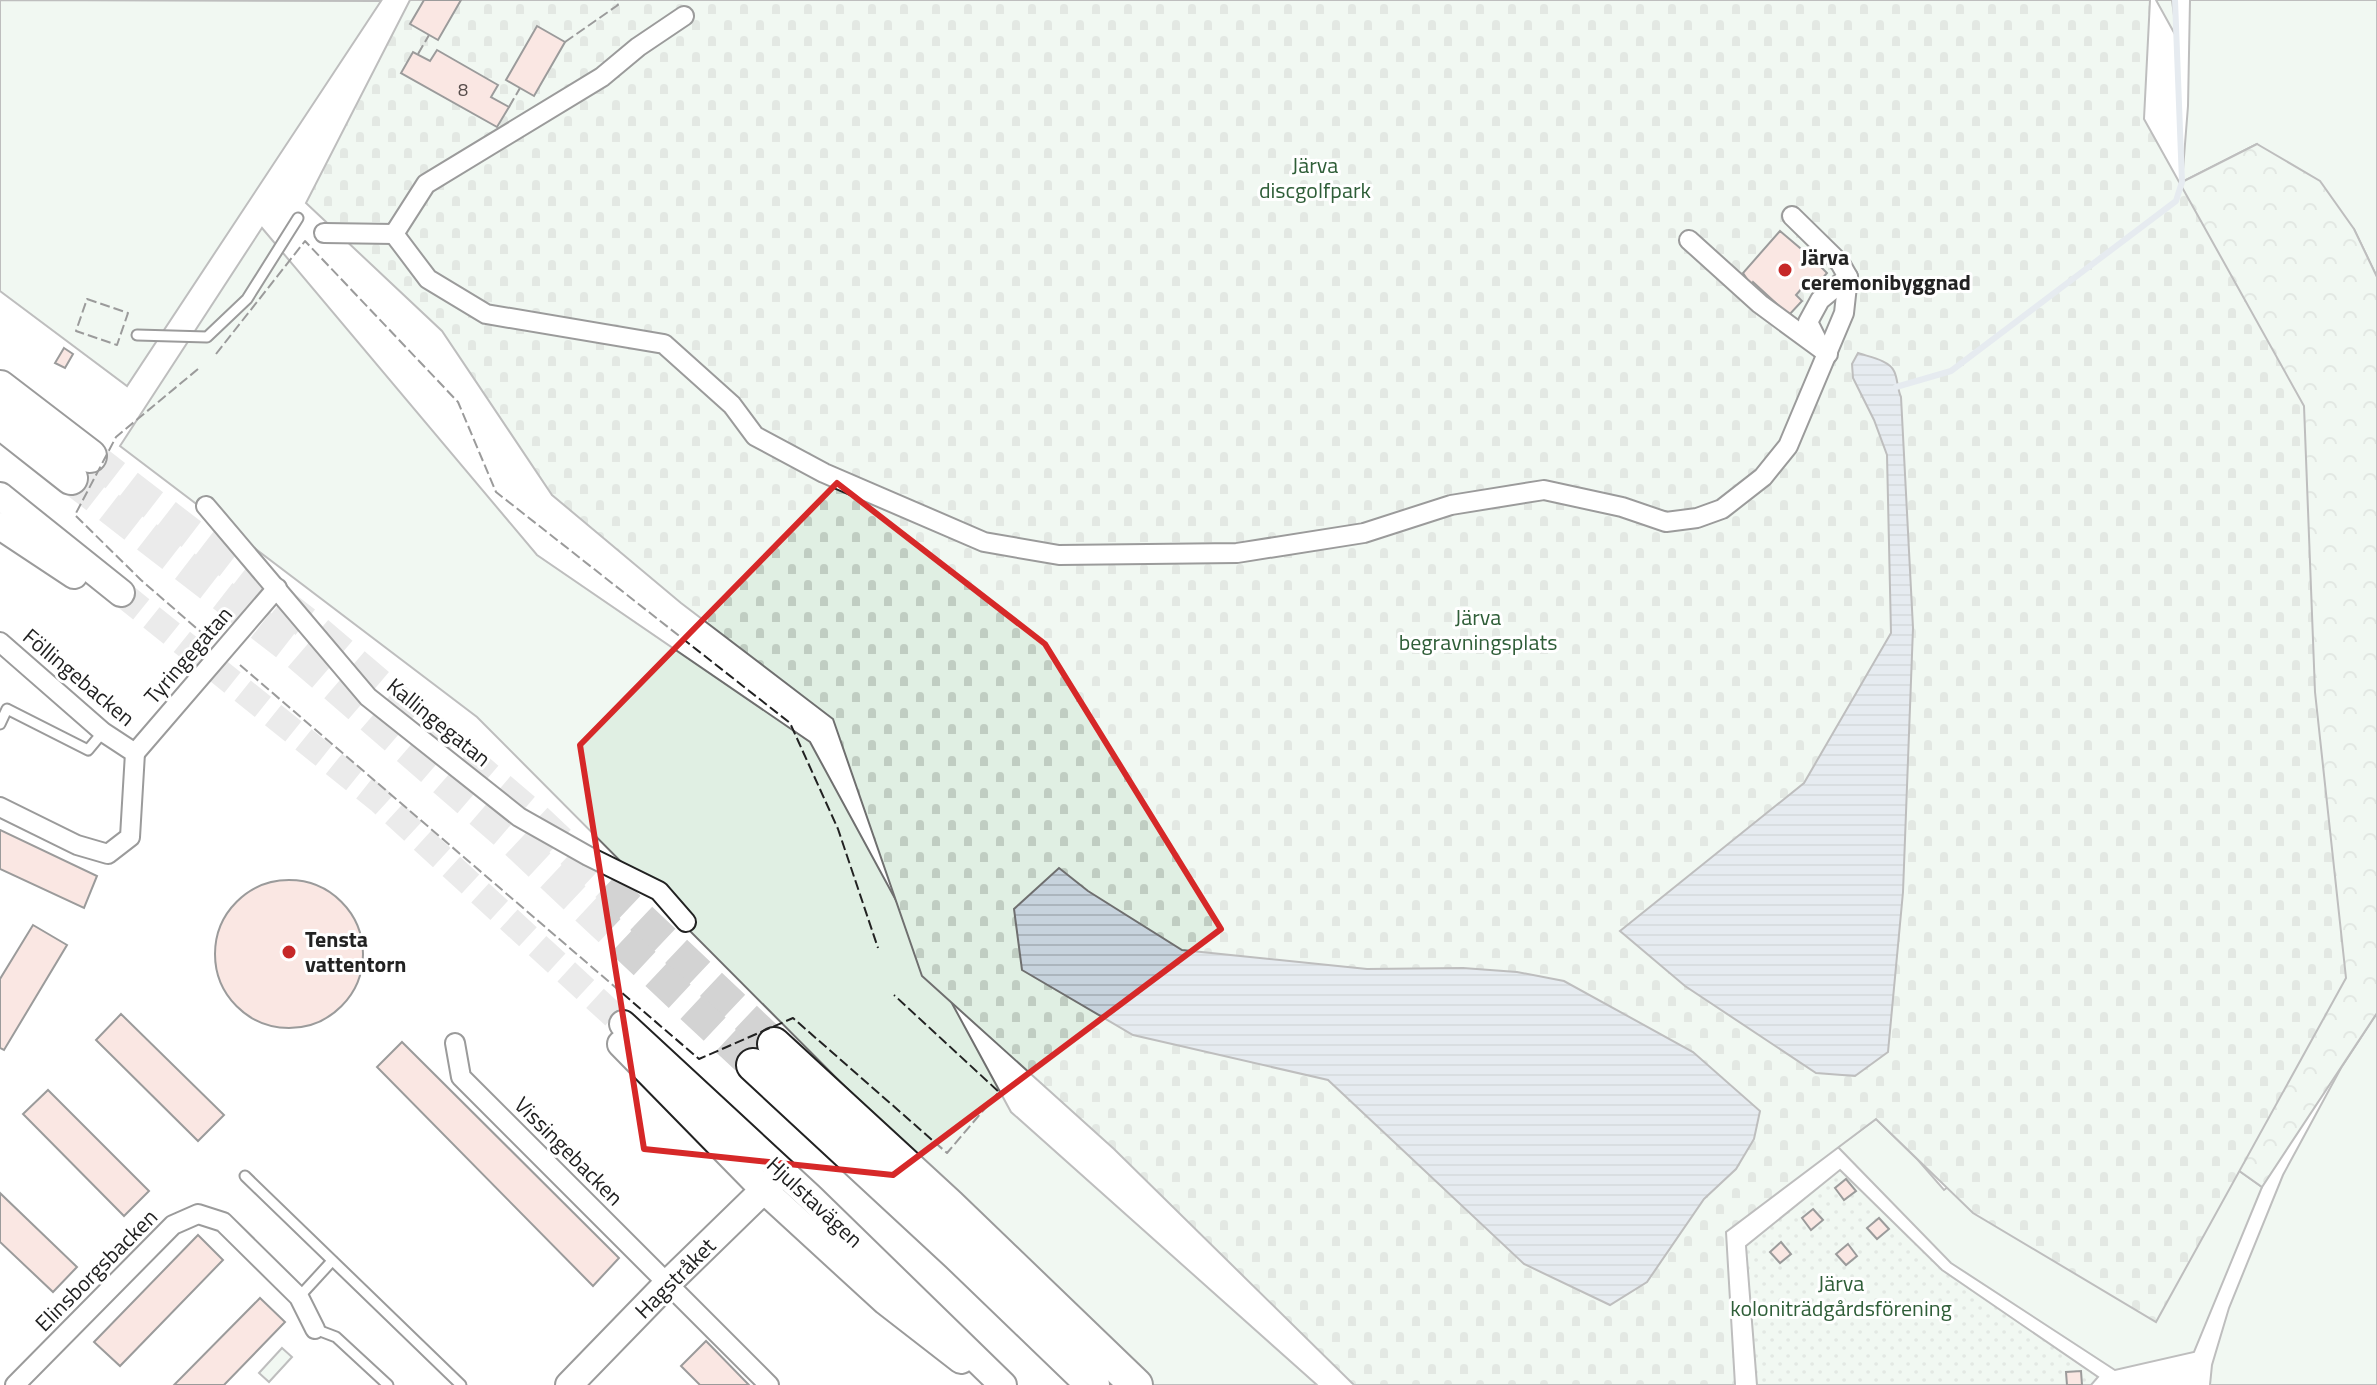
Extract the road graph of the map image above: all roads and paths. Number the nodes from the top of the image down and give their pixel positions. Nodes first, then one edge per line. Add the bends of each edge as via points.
1 (684, 16) dead end
2 (1792, 216) dead end
3 (298, 218) dead end
4 (324, 233) dead end
5 (394, 234) junction
6 (1689, 240) dead end
7 (1848, 277) junction
8 (137, 335) dead end
9 (1825, 353) junction
10 (0, 387) edge
11 (0, 422) edge
12 (0, 496) edge
13 (206, 506) dead end
14 (0, 526) edge
15 (277, 588) junction
16 (0, 642) edge
17 (0, 724) edge
18 (103, 732) junction
19 (135, 753) junction
20 (0, 807) edge
21 (686, 922) dead end
22 (618, 1029) tunnel mouth
23 (455, 1043) dead end
24 (245, 1176) dead end
25 (773, 1181) junction
26 (332, 1261) junction
27 (667, 1284) junction
28 (299, 1297) junction
29 (315, 1329) joint
30 (15, 1385) edge
31 (388, 1385) edge
32 (461, 1385) edge
33 (569, 1385) edge
34 (769, 1385) edge
35 (997, 1385) edge
36 (1003, 1385) edge
37 (1093, 1385) edge
38 (1136, 1385) edge

1 - 5 street via 602,77 426,184
2 - 7 street
3 - 8 lane via 247,299 207,337
4 - 5 street
5 - 9 street via 428,279 486,314 664,344 732,405 755,436 824,473 984,542 1059,555 1237,553 1364,533 1451,505 1544,490 1666,522 1697,518 1722,509 1763,477 1788,446
6 - 9 street
7 - 9 street via 1844,313
7 - 9 street via 1820,300 1808,322
10 - 11 highway via 80,467
12 - 14 main road via 116,598
13 - 15 street, Kallingegatan
15 - 19 street, Tyringegatan
15 - 21 street, Kallingegatan via 368,697 519,817 659,891
16 - 18 street, Föllingebacken
17 - 18 lane via 7,709 88,750
18 - 19 street, Föllingebacken
19 - 20 street, Föllingebacken via 130,837 108,854 77,845
22 - 25 main road, Hjulstavägen
23 - 27 street, Vissingebacken via 461,1077
24 - 26 lane
25 - 27 main road, Hagstråket
25 - 35 main road, Hjulstavägen via 885,1301
25 - 36 main road, Hjulstavägen via 916,1297
26 - 28 lane
26 - 32 lane
27 - 33 main road, Hagstråket
27 - 34 street, Vissingebacken
28 - 29 street, Elinsborgsbacken
28 - 30 street, Elinsborgsbacken via 223,1222 198,1214 173,1225
29 - 31 lane via 336,1337
37 - 38 highway via 763,1055 949,1205

